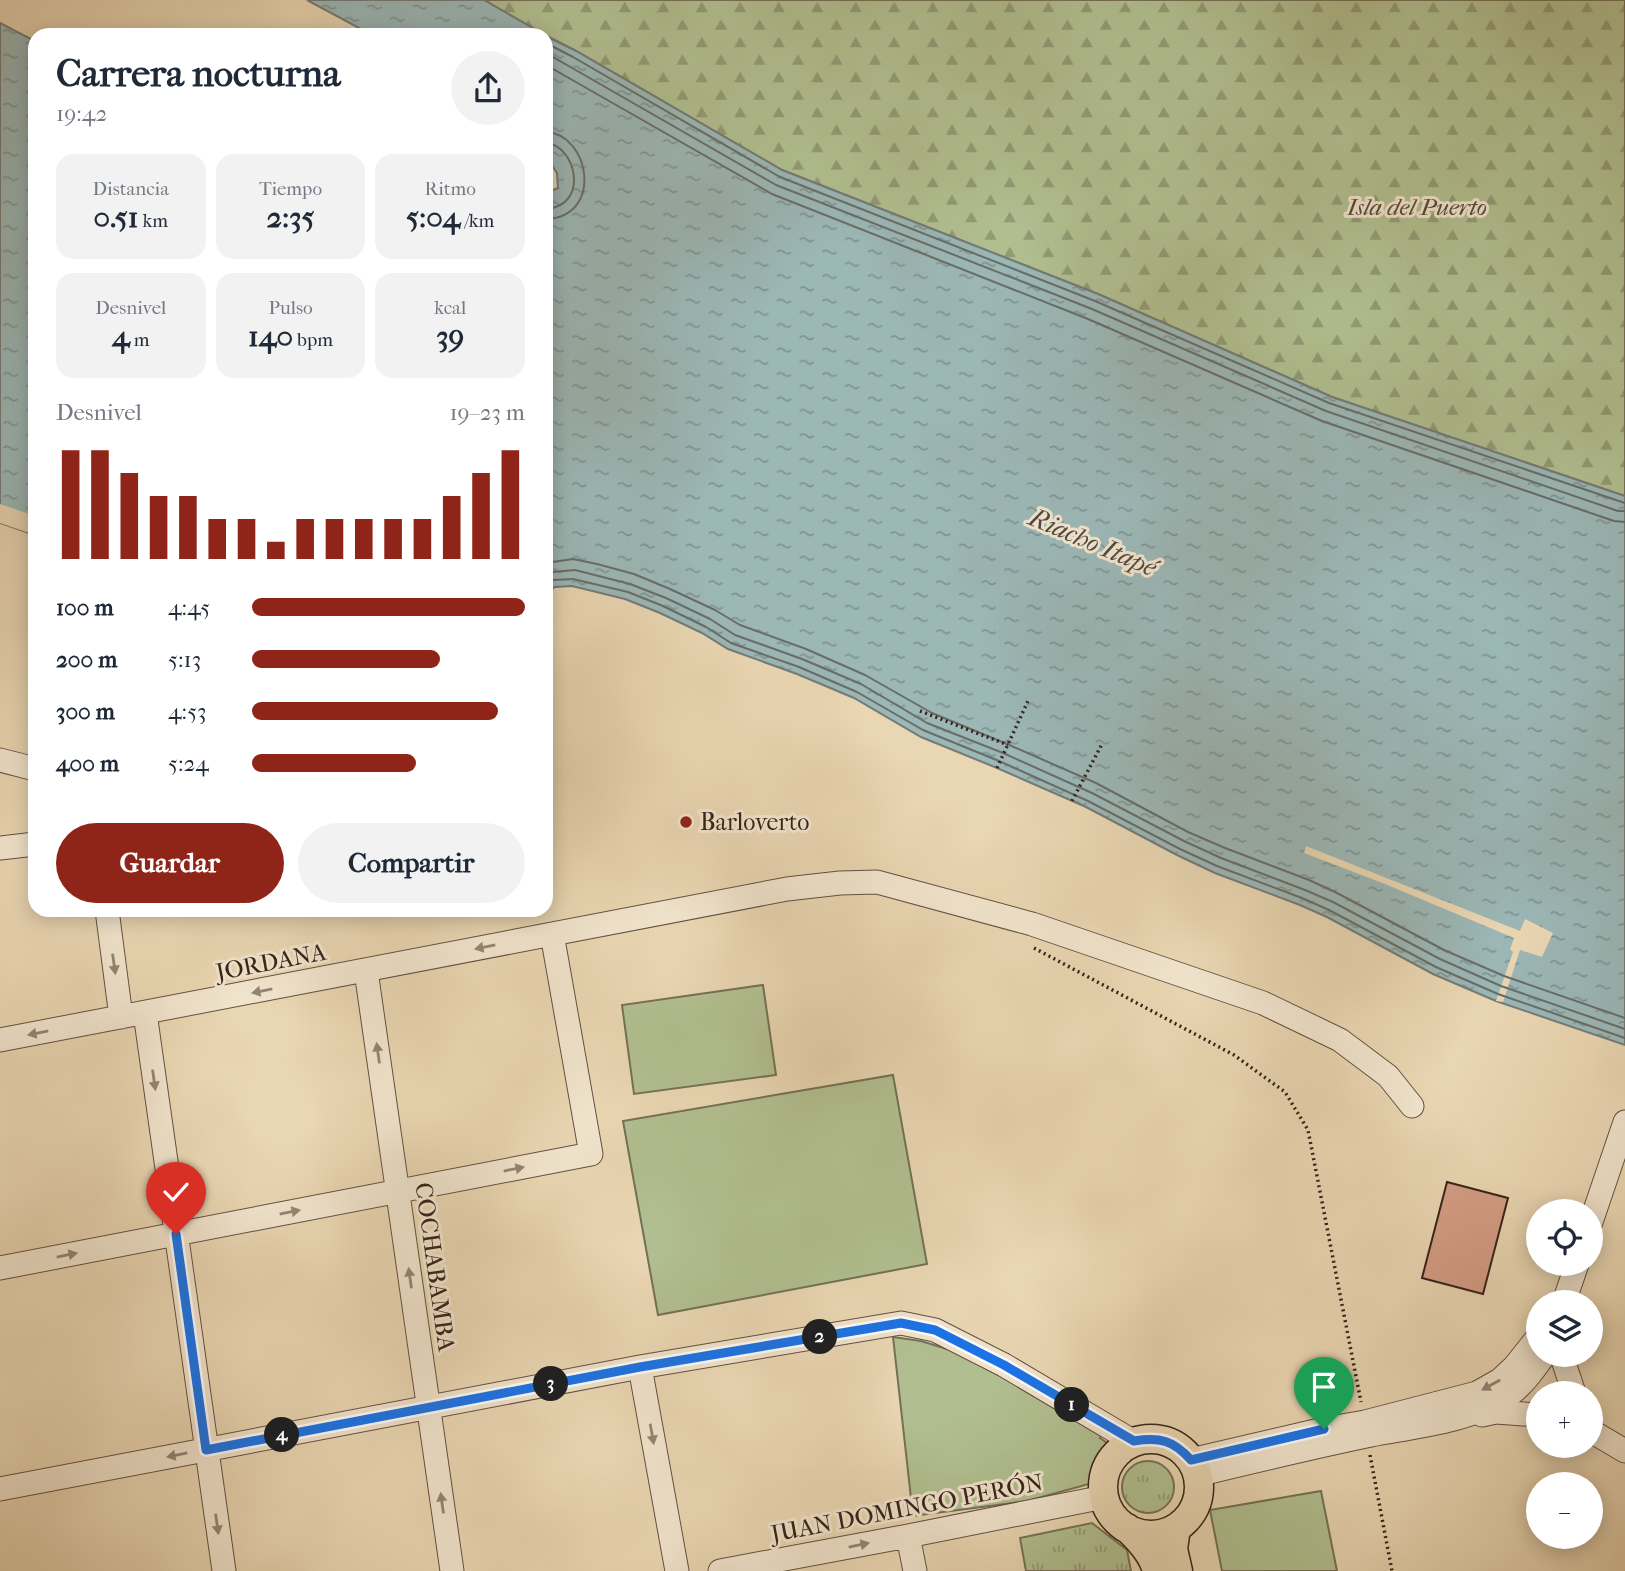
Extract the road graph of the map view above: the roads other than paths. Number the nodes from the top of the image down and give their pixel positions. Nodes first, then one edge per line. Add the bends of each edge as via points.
1 (0, 760) edge
2 (28, 767) edge
3 (28, 845) edge
4 (0, 848) edge
5 (108, 917) edge
6 (552, 934) junction
7 (366, 971) junction
8 (145, 1013) junction
9 (121, 1017) junction
10 (0, 1040) edge
11 (1412, 1106) dead end
12 (1622, 1130) edge
13 (397, 1191) junction
14 (1599, 1199) edge
15 (176, 1234) junction
16 (0, 1268) edge
17 (640, 1367) junction
18 (1528, 1380) edge
19 (428, 1407) junction
20 (1526, 1414) edge
21 (1451, 1419) junction
22 (1366, 1429) junction
23 (1603, 1437) edge
24 (1134, 1441) junction
25 (206, 1450) junction
26 (1625, 1451) edge
27 (1194, 1467) junction
28 (0, 1489) edge
29 (1104, 1497) junction
30 (1127, 1528) junction
31 (1177, 1528) junction
32 (908, 1536) junction
33 (224, 1571) edge
34 (452, 1571) edge
35 (677, 1571) edge
36 (720, 1571) edge
37 (915, 1571) edge
38 (1157, 1571) edge
39 (1178, 1571) edge

1 - 2 street
3 - 4 street
5 -> 9 street
6 -> 7 street, JORDANA
6 - 11 street, JORDANA via 787,889 877,882 1032,924 1263,1003 1339,1040 1388,1076
13 -> 6 street via 591,1154
7 -> 8 street, JORDANA
13 -> 7 street, COCHABAMBA
8 - 9 street, JORDANA
8 -> 15 street
9 -> 10 street, JORDANA
12 - 14 street
15 -> 13 street
19 -> 13 street, COCHABAMBA
16 -> 15 street
15 - 25 street
17 - 19 street
17 - 24 street via 901,1323 947,1336
17 -> 35 street
18 - 21 street via 1505,1399
18 -> 22 street via 1500,1380 1477,1393
19 - 25 street
34 -> 19 street, COCHABAMBA
20 - 21 street via 1496,1412
21 - 22 street
22 - 27 street
23 - 26 street
24 - 27 main road via 1166,1441 1180,1448
24 - 29 main road via 1122,1448 1106,1469
25 -> 28 street
25 -> 33 street
27 - 31 main road via 1199,1490 1196,1504
29 - 30 main road via 1116,1520
29 - 32 street, JUAN DOMINGO PERÓN
30 - 31 main road via 1152,1535
30 - 38 main road via 1141,1541
31 - 39 main road via 1173,1549
36 -> 32 street, JUAN DOMINGO PERÓN
32 - 37 street

